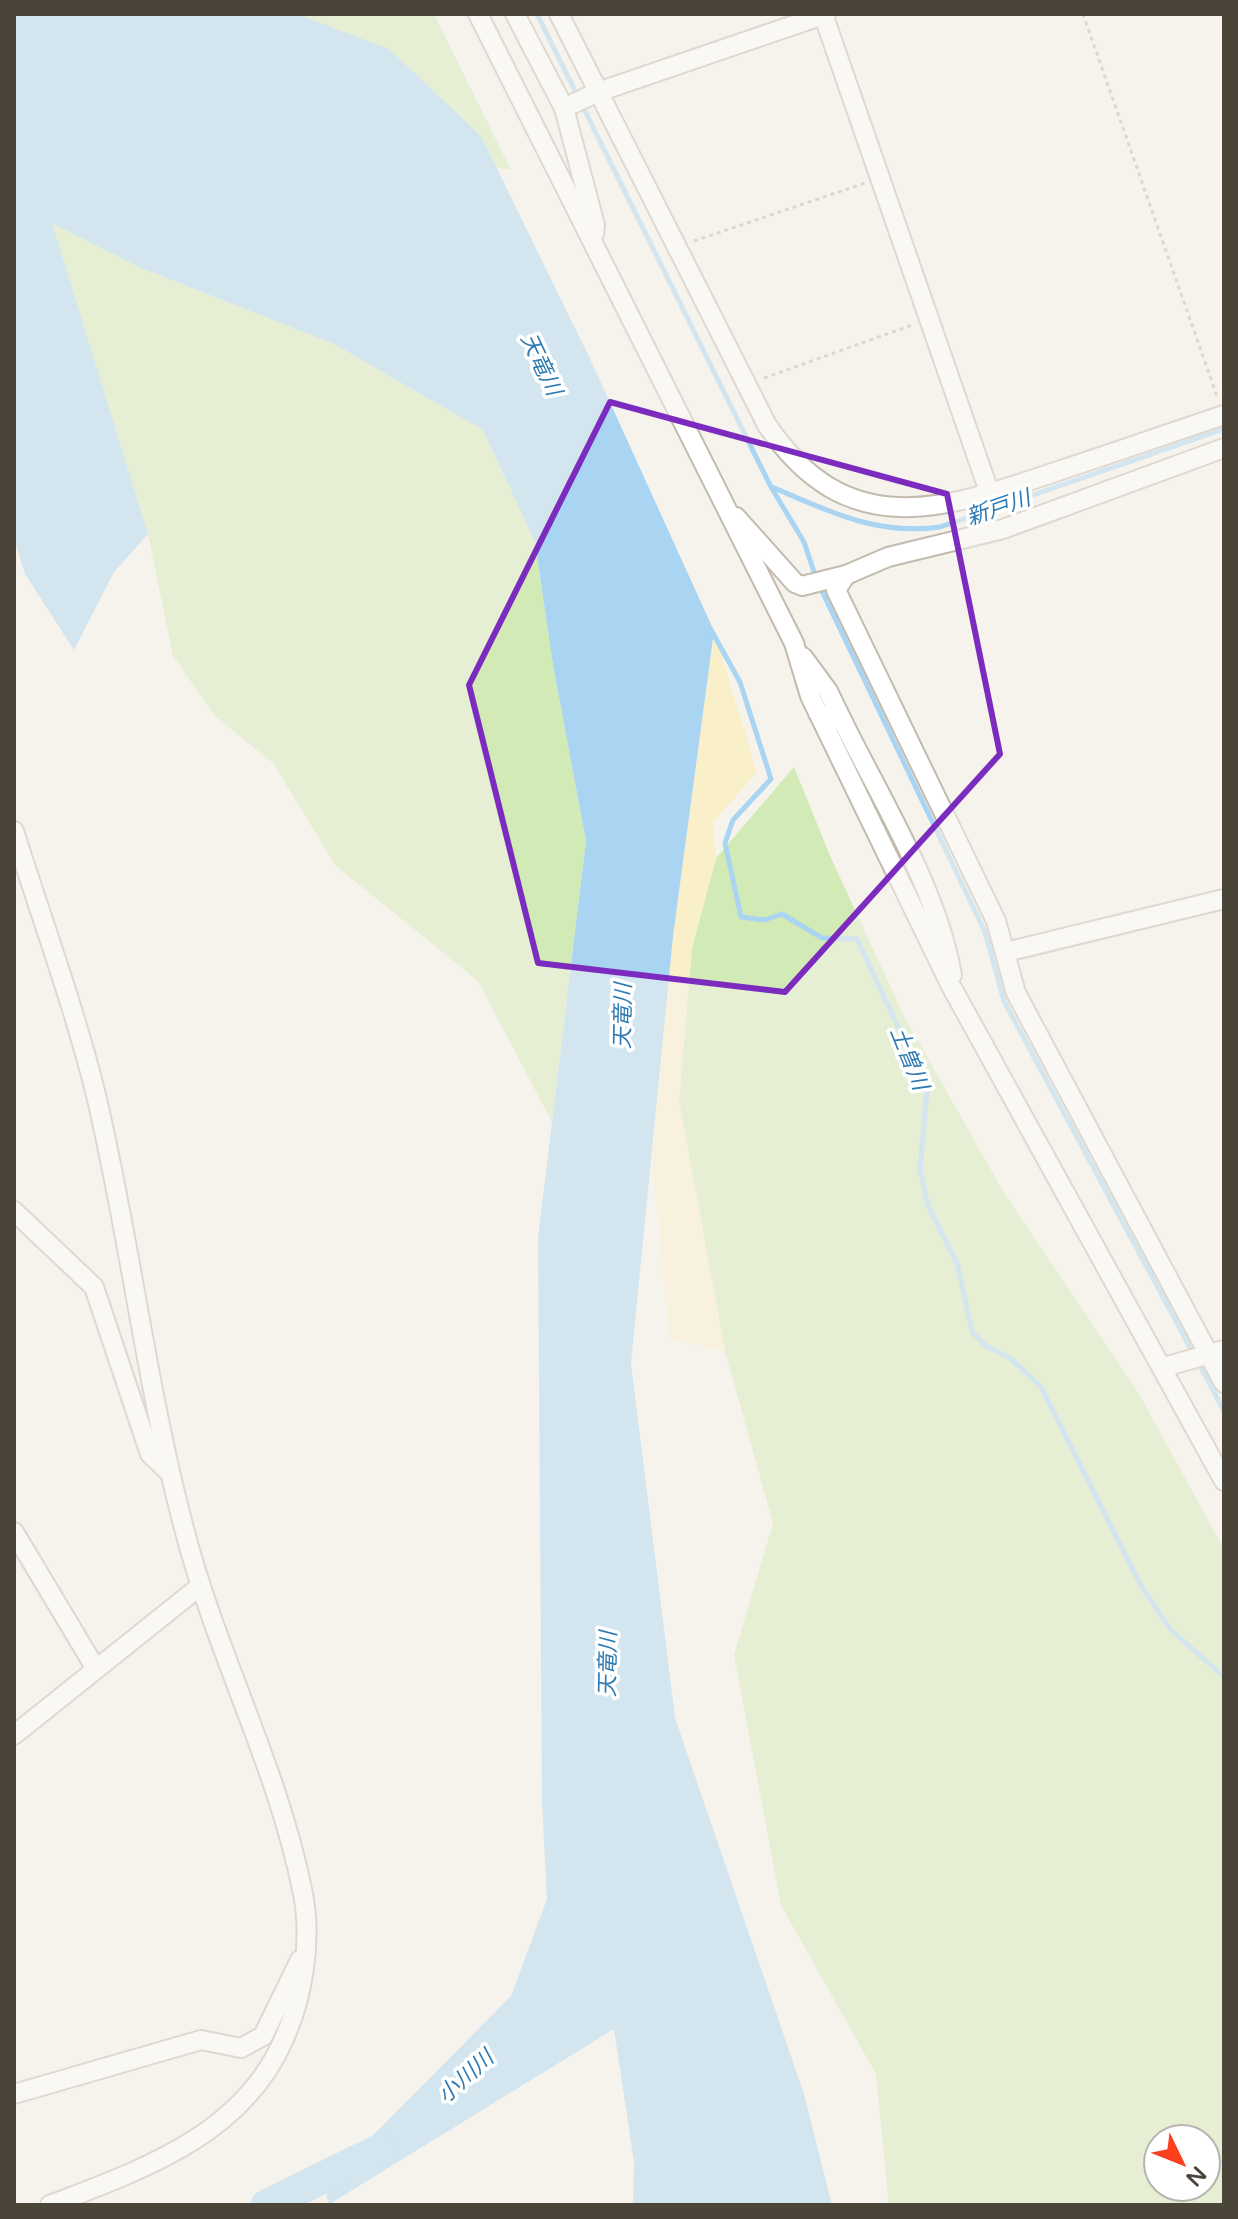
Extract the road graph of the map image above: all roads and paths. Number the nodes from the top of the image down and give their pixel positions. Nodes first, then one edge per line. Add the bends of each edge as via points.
1 (478, 14) edge
2 (515, 14) edge
3 (559, 14) edge
4 (824, 14) edge
5 (1083, 14) edge
6 (594, 94) junction
7 (566, 107) junction
8 (880, 177) junction
9 (593, 242) junction
10 (677, 247) junction
11 (929, 318) junction
12 (744, 381) junction
13 (1224, 415) edge
14 (1224, 448) edge
15 (991, 497) junction
16 (729, 514) junction
17 (846, 575) junction
18 (794, 643) junction
19 (818, 713) junction
20 (843, 722) junction
21 (14, 831) edge
22 (1224, 899) edge
23 (1006, 952) junction
24 (956, 994) junction
25 (14, 1211) edge
26 (1206, 1354) edge
27 (1164, 1367) junction
28 (1224, 1383) edge
29 (168, 1471) junction
30 (1224, 1481) edge
31 (14, 1532) edge
32 (199, 1587) junction
33 (96, 1669) junction
34 (14, 1735) edge
35 (305, 1951) junction
36 (14, 2094) edge
37 (50, 2205) edge

1 - 9 street
2 - 7 street
3 - 6 street
4 - 6 street
4 - 8 street
5 - 13 path
6 - 7 street
6 - 10 street
7 - 9 street via 595,225
8 - 10 path
8 - 11 street
9 - 16 street
10 - 12 street
11 - 12 path via 771,377
11 - 15 street
12 - 15 street via 777,441 825,487 884,506 923,510
13 - 15 street
14 - 17 street via 1003,529 888,557
16 - 17 street via 741,518 795,583
16 - 18 street
17 - 23 street via 836,590 996,921
18 - 19 street
18 - 20 street
19 - 20 street
19 - 24 street
20 - 24 street via 946,939
21 - 29 street via 94,1090
22 - 23 street
23 - 26 street via 1016,993
24 - 27 street
25 - 29 street via 94,1287 150,1454
26 - 27 street
26 - 28 street
27 - 30 street
29 - 32 street
31 - 33 street
32 - 33 street
32 - 35 street via 276,1799 303,1894
33 - 34 street
35 - 36 street via 263,2036 254,2043 241,2048 201,2040
35 - 37 street via 285,2039 244,2099 205,2135 152,2165

